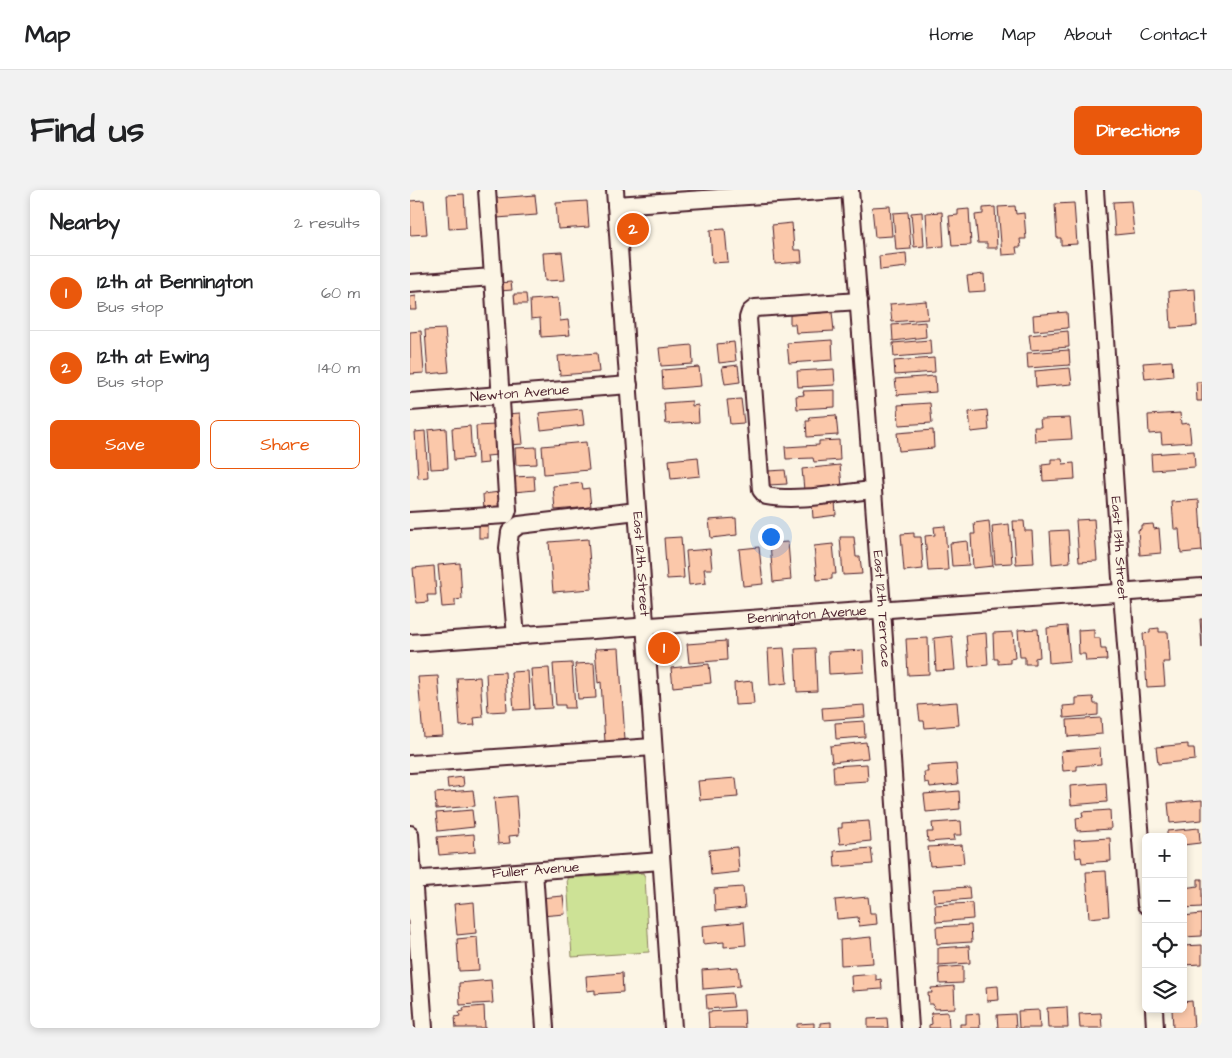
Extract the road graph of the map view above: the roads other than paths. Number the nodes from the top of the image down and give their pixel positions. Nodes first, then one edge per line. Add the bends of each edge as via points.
1 (487, 190) edge
2 (837, 190) edge
3 (850, 190) edge
4 (1095, 190) edge
5 (742, 193) edge
6 (616, 198) edge
7 (493, 277) junction
8 (410, 283) edge
9 (859, 301) junction
10 (629, 385) junction
11 (500, 395) junction
12 (410, 402) edge
13 (873, 490) junction
14 (637, 511) junction
15 (410, 521) edge
16 (1202, 587) edge
17 (1122, 593) junction
18 (882, 609) junction
19 (645, 626) junction
20 (516, 636) junction
21 (410, 643) edge
22 (653, 747) junction
23 (410, 764) edge
24 (410, 834) edge
25 (661, 861) junction
26 (534, 871) junction
27 (1144, 878) edge
28 (412, 880) edge
29 (1154, 1013) edge
30 (424, 1028) edge
31 (545, 1028) edge
32 (673, 1028) edge
33 (910, 1028) edge
34 (1155, 1028) edge

1 - 7 street
2 - 5 street
3 - 9 street, East 12th Terrace
4 - 17 street, East 13th Street
5 - 6 street
6 - 10 street, East 12th Street
7 - 8 street
7 - 11 street
9 - 13 street, East 12th Terrace
9 - 13 street via 755,308 748,318 749,347 762,490 766,496 798,497
10 - 11 street, Newton Avenue
10 - 14 street, East 12th Street
11 - 12 street, Newton Avenue
11 - 15 street via 506,515
13 - 18 street, East 12th Terrace
14 - 19 street, East 12th Street
14 - 20 street via 519,525 510,532 508,548
16 - 17 street, Bennington Avenue
17 - 18 street, Bennington Avenue
17 - 27 street, East 13th Street
18 - 19 street, Bennington Avenue
18 - 33 street, East 12th Terrace
19 - 20 street, Bennington Avenue
19 - 22 street, East 12th Street
20 - 21 street, Bennington Avenue
22 - 23 street
22 - 25 street, East 12th Street
24 - 28 street
25 - 26 street, Fuller Avenue
25 - 32 street, East 12th Street
26 - 28 street, Fuller Avenue
26 - 31 street
28 - 30 street
29 - 34 street

